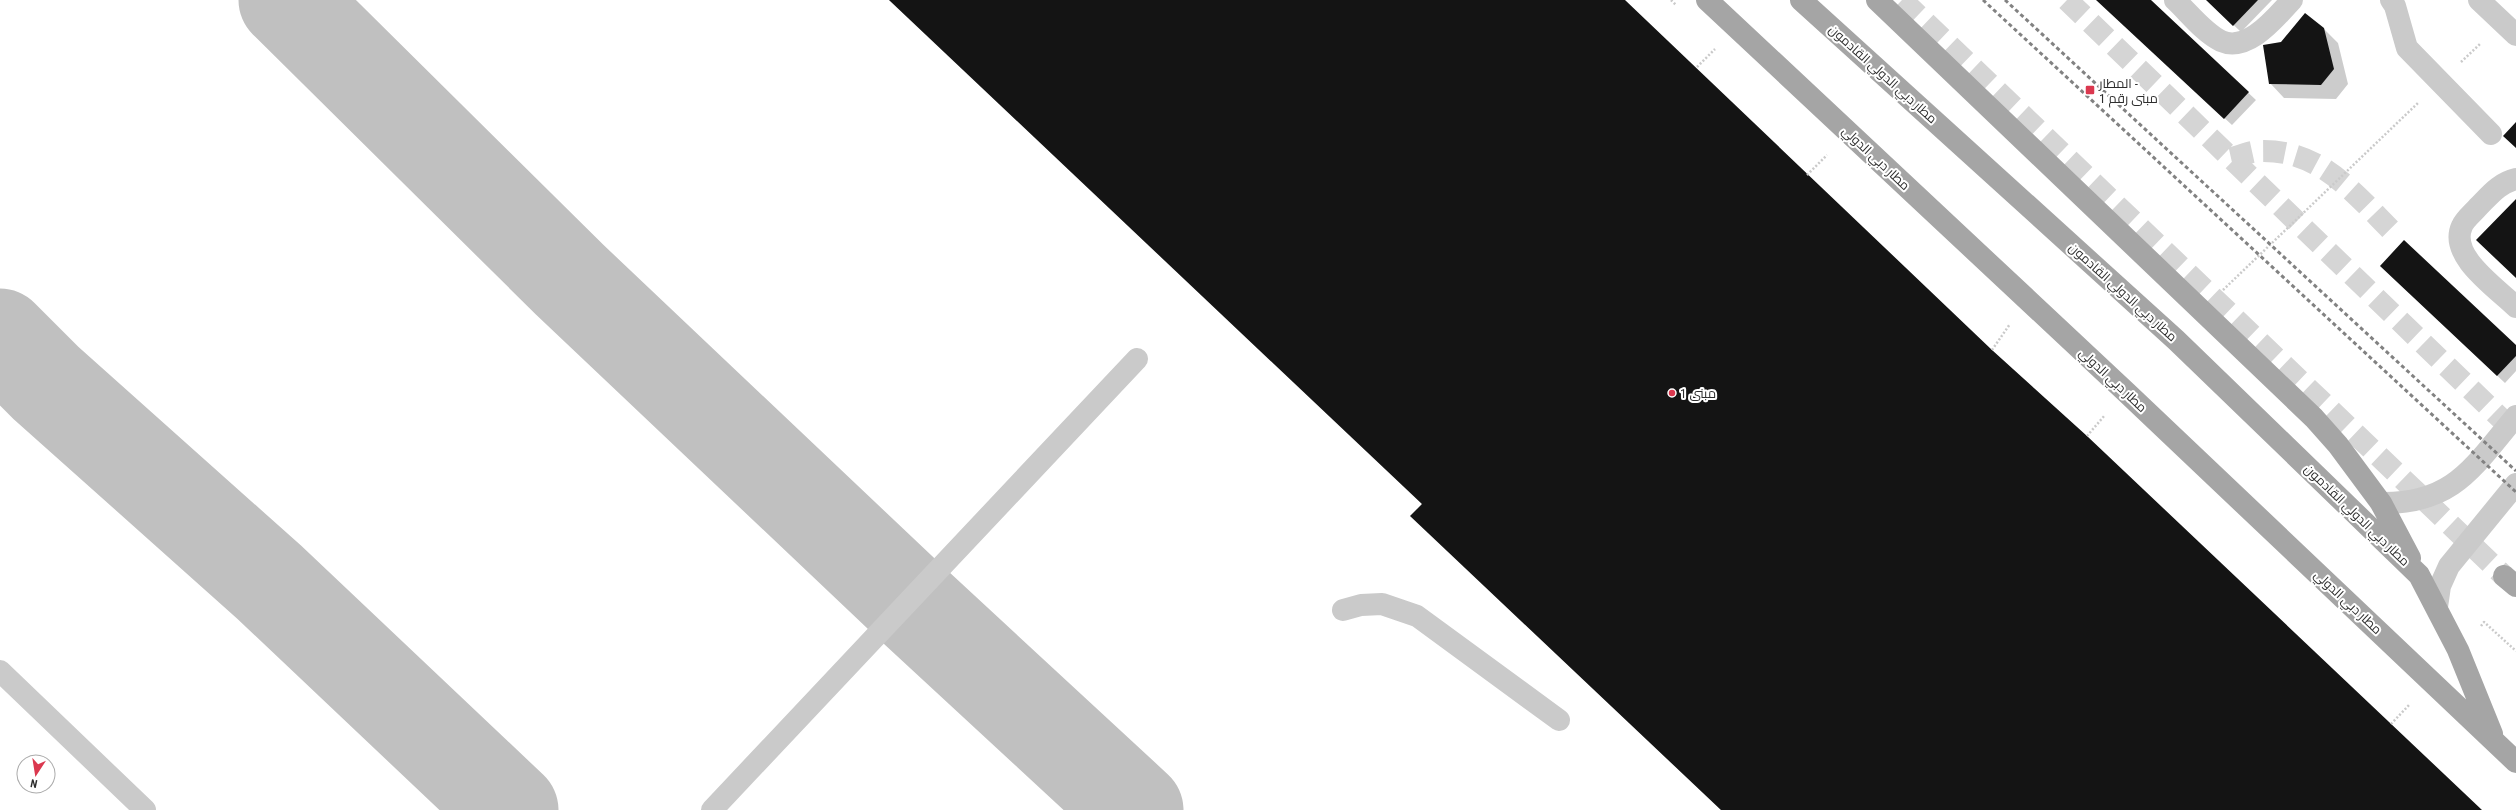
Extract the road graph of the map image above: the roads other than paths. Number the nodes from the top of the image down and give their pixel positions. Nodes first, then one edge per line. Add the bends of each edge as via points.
1 (1707, 0) edge
2 (1801, 0) edge
3 (1877, 0) edge
4 (2175, 0) edge
5 (2292, 0) edge
6 (2479, 0) edge
7 (2396, 2) edge
8 (2516, 35) edge
9 (2492, 134) dead end
10 (2516, 179) edge
11 (2516, 306) edge
12 (1137, 359) dead end
13 (2516, 416) edge
14 (2516, 484) edge
15 (2381, 503) junction
16 (2419, 575) junction
17 (2437, 607) junction
18 (1343, 610) dead end
19 (0, 671) edge
20 (1559, 720) dead end
21 (2495, 741) junction
22 (2516, 762) edge
23 (145, 810) edge
24 (712, 810) edge

1 - 21 main road, مطار دبي الدولي
2 - 16 main road, مطار دبي الدولي القادمون via 2176,340
3 - 15 main road, مطار دبي الدولي القادمون via 2314,418 2338,445
4 - 5 lane via 2210,34 2222,42 2235,44 2249,40
6 - 8 lane
7 - 9 lane via 2407,48
10 - 11 lane via 2505,182 2494,190 2462,225 2459,238 2462,252 2470,264
12 - 24 lane
13 - 15 lane via 2463,479 2445,491 2403,503
14 - 17 lane via 2448,566 2440,586
15 - 16 main road, مطار دبي الدولي القادمون
16 - 17 main road, مطار دبي الدولي القادمون
17 - 21 main road, مطار دبي الدولي القادمون via 2461,656
18 - 20 lane via 1362,604 1382,604 1417,616
19 - 23 lane
21 - 22 main road, مطار دبي الدولي

